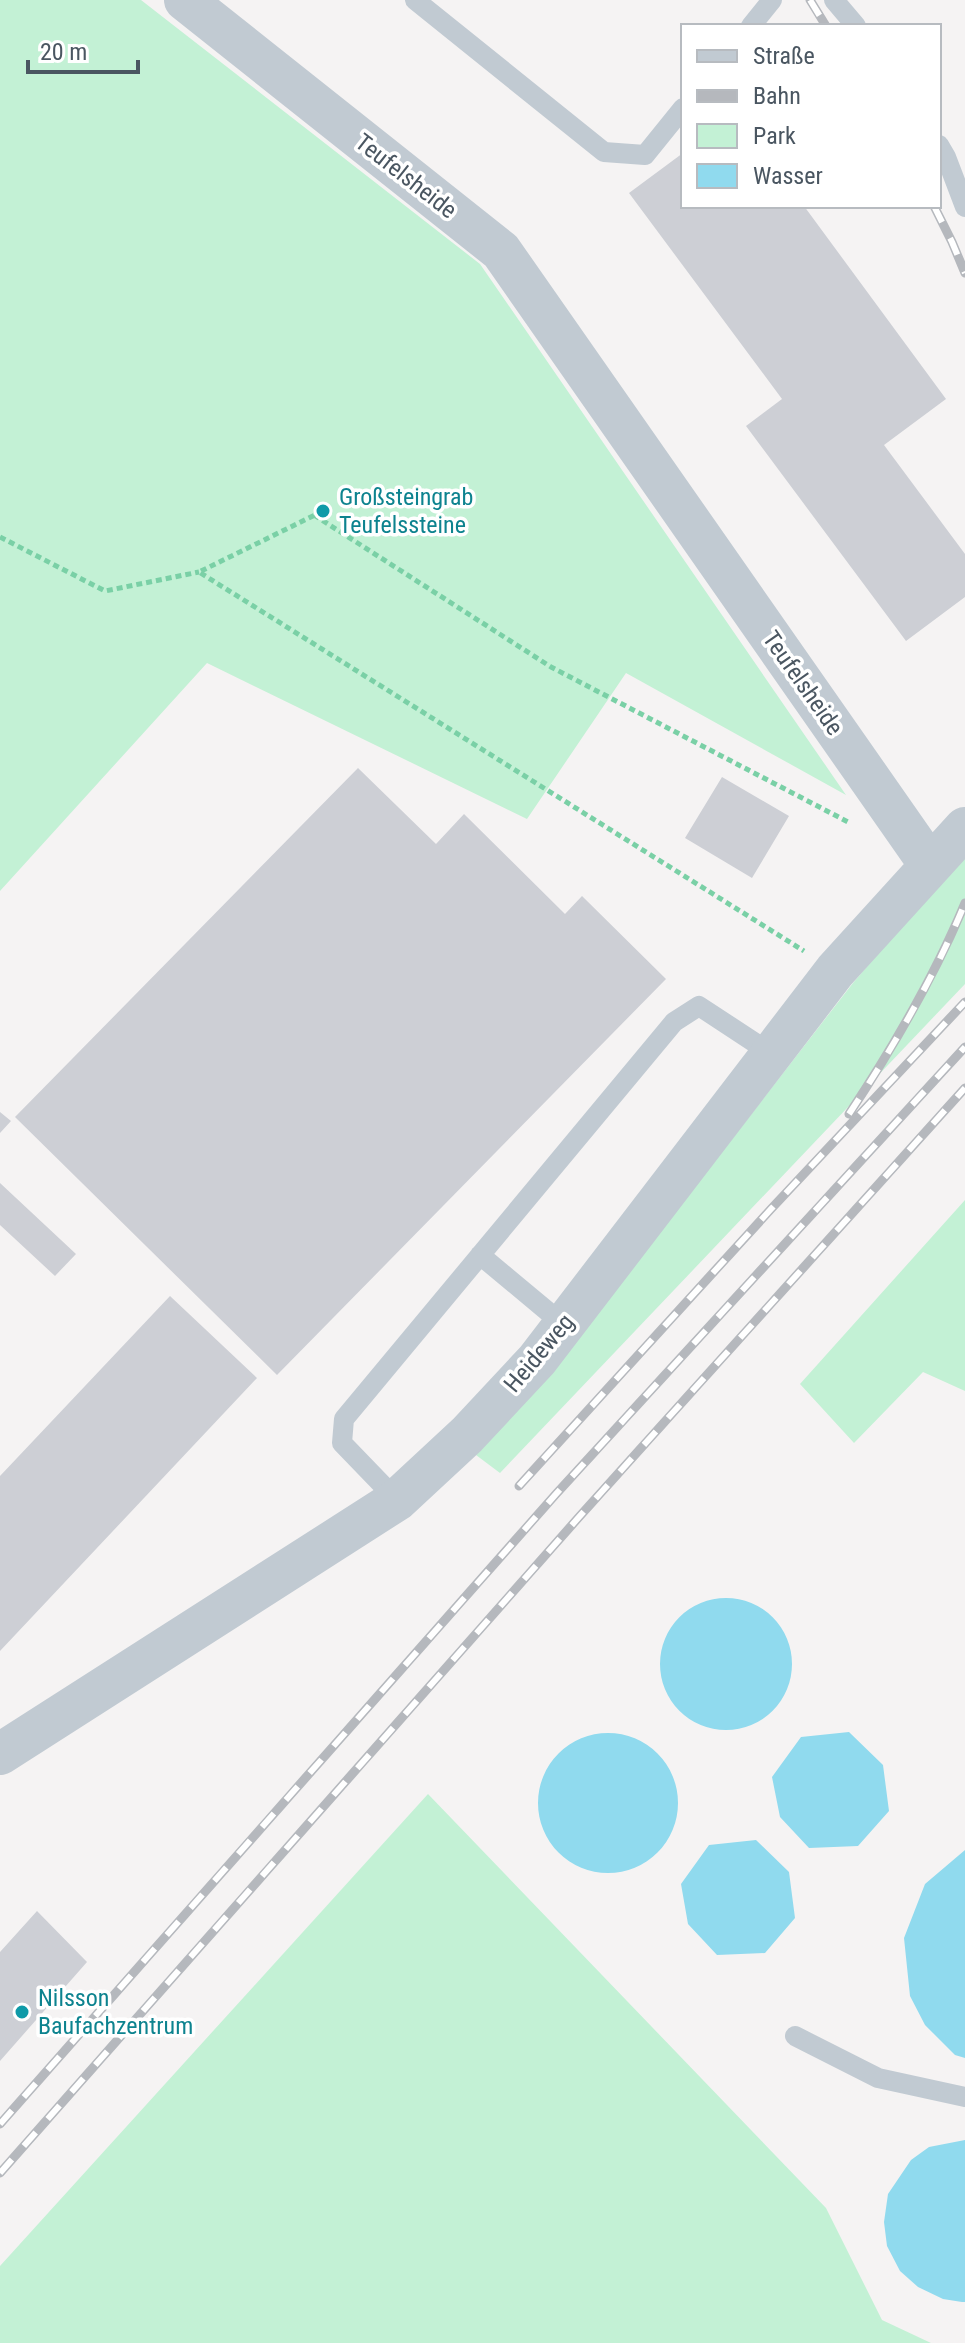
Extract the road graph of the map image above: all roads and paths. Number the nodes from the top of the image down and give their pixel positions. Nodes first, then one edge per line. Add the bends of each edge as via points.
1 (185, 0) edge
2 (415, 0) edge
3 (772, 0) edge
4 (834, 0) edge
5 (753, 24) edge
6 (854, 24) edge
7 (681, 110) edge
8 (941, 148) edge
9 (965, 207) edge
10 (323, 511) dead end
11 (314, 515) junction
12 (0, 537) edge
13 (199, 572) junction
14 (860, 828) dead end
15 (965, 828) edge
16 (930, 865) junction
17 (835, 971) junction
18 (772, 1054) junction
19 (480, 1255) junction
20 (564, 1325) junction
21 (397, 1500) junction
22 (0, 1754) edge
23 (795, 2036) dead end
24 (965, 2097) edge

1 - 16 street, Teufelsheide via 501,251
2 - 7 lane via 604,152 645,155
3 - 5 lane
4 - 6 lane
8 - 9 lane
10 - 11 path
11 - 13 path
11 - 14 path via 551,667
12 - 13 path via 105,591
13 - 17 path
15 - 16 street, Heideweg
16 - 17 street, Heideweg
17 - 18 street, Heideweg
18 - 19 lane via 699,1006 674,1022
18 - 20 street, Heideweg
19 - 20 lane
19 - 21 lane via 344,1419 342,1443
20 - 21 street, Heideweg via 467,1435
21 - 22 street, Heideweg
23 - 24 lane via 878,2078

